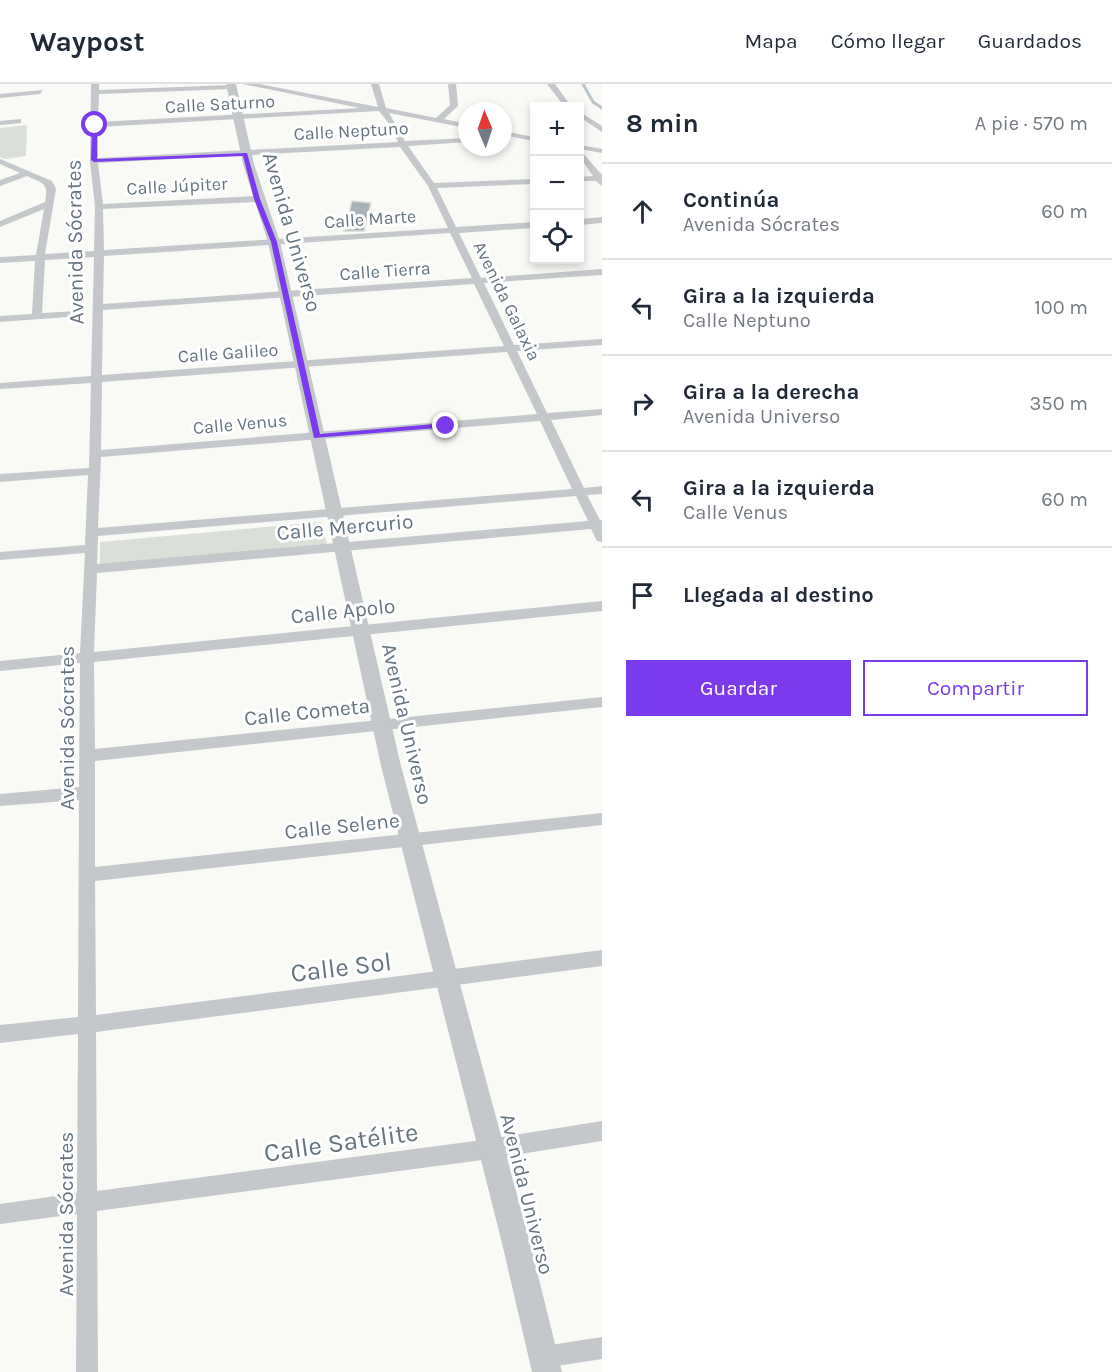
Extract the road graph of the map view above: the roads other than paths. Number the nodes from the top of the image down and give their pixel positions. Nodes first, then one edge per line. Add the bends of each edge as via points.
1 (375, 84) edge
2 (452, 84) edge
3 (551, 84) edge
4 (237, 85) edge
5 (95, 88) edge
6 (40, 92) dead end
7 (0, 96) edge
8 (565, 102) edge
9 (382, 109) junction
10 (584, 117) edge
11 (237, 118) junction
12 (438, 120) junction
13 (18, 121) dead end
14 (0, 123) edge
15 (458, 124) edge
16 (95, 125) junction
17 (602, 130) edge
18 (512, 135) edge
19 (530, 138) edge
20 (458, 141) edge
21 (403, 145) junction
22 (584, 148) edge
23 (602, 151) edge
24 (245, 154) junction
25 (582, 156) edge
26 (94, 160) junction
27 (0, 161) edge
28 (27, 172) junction
29 (584, 179) edge
30 (601, 180) edge
31 (530, 181) edge
32 (0, 183) edge
33 (432, 186) junction
34 (257, 199) junction
35 (48, 204) junction
36 (99, 207) junction
37 (602, 220) edge
38 (584, 222) edge
39 (0, 224) edge
40 (530, 225) edge
41 (453, 230) junction
42 (274, 242) junction
43 (99, 254) junction
44 (40, 258) junction
45 (0, 260) edge
46 (602, 272) edge
47 (477, 281) junction
48 (286, 294) junction
49 (99, 308) junction
50 (77, 314) dead end
51 (37, 317) junction
52 (0, 320) edge
53 (602, 342) edge
54 (510, 349) junction
55 (301, 364) junction
56 (96, 379) junction
57 (0, 386) edge
58 (602, 412) edge
59 (543, 417) junction
60 (317, 436) junction
61 (95, 462) junction
62 (0, 478) edge
63 (602, 490) edge
64 (580, 492) junction
65 (334, 513) junction
66 (599, 525) edge
67 (602, 538) edge
68 (92, 540) junction
69 (342, 547) junction
70 (0, 556) edge
71 (91, 569) junction
72 (602, 606) edge
73 (360, 630) junction
74 (87, 658) junction
75 (0, 666) edge
76 (602, 702) edge
77 (382, 725) junction
78 (87, 756) junction
79 (87, 793) junction
80 (0, 800) edge
81 (602, 819) edge
82 (410, 841) junction
83 (87, 875) junction
84 (602, 958) edge
85 (448, 979) junction
86 (87, 1025) junction
87 (0, 1035) edge
88 (602, 1131) edge
89 (490, 1149) junction
90 (87, 1203) junction
91 (0, 1214) edge
92 (602, 1348) edge
93 (546, 1365) edge
94 (87, 1372) edge

1 - 9 street, Avenida Galaxia
2 - 12 street via 454,106
3 - 8 street
4 - 5 street
4 - 9 street
4 - 11 street, Avenida Universo
5 - 16 street, Avenida Sócrates
6 - 7 street
9 - 11 street, Calle Saturno
9 - 12 street
9 - 21 street, Avenida Galaxia
10 - 17 street
11 - 16 street, Calle Saturno
11 - 24 street, Avenida Universo
12 - 15 street
13 - 14 street
16 - 26 street, Avenida Sócrates
18 - 19 street
20 - 21 street, Calle Neptuno
21 - 24 street, Calle Neptuno
21 - 33 street, Avenida Galaxia
22 - 23 street
24 - 26 street, Calle Neptuno
24 - 34 street, Avenida Universo
25 - 30 street
26 - 36 street, Avenida Sócrates
27 - 28 street
28 - 32 street
28 - 35 street via 51,185
29 - 30 street
31 - 33 street
33 - 41 street, Avenida Galaxia
34 - 36 street, Calle Júpiter
34 - 42 street, Avenida Universo
35 - 39 street
35 - 44 street
36 - 43 street, Avenida Sócrates
37 - 38 street
40 - 41 street, Calle Marte
41 - 42 street, Calle Marte
41 - 47 street, Avenida Galaxia
42 - 43 street, Calle Marte
42 - 48 street, Avenida Universo
43 - 44 street, Calle Marte
43 - 49 street, Avenida Sócrates
44 - 45 street, Calle Marte
44 - 51 street
46 - 47 street, Calle Tierra
47 - 48 street, Calle Tierra
47 - 54 street, Avenida Galaxia
48 - 49 street, Calle Tierra
48 - 55 street, Avenida Universo
49 - 56 street, Avenida Sócrates
50 - 51 street
51 - 52 street
53 - 54 street, Calle Galileo
54 - 55 street, Calle Galileo
54 - 59 street, Avenida Galaxia
55 - 56 street, Calle Galileo
55 - 60 street, Avenida Universo
56 - 57 street, Calle Galileo
56 - 61 street, Avenida Sócrates
58 - 59 street, Calle Venus
59 - 60 street, Calle Venus
59 - 64 street, Avenida Galaxia
60 - 61 street, Calle Venus
60 - 65 street, Avenida Universo
61 - 62 street, Calle Venus
61 - 68 street, Avenida Sócrates
63 - 64 street, Calle Mercurio
64 - 65 street, Calle Mercurio
64 - 66 street, Avenida Galaxia
65 - 68 street, Calle Mercurio
65 - 69 street, Avenida Universo
66 - 67 street, Avenida Galaxia
66 - 69 street, Calle Mercurio
68 - 70 street, Calle Mercurio
68 - 71 street, Avenida Sócrates
69 - 71 street, Calle Mercurio
69 - 73 street, Avenida Universo
71 - 74 street, Avenida Sócrates
72 - 73 street, Calle Apolo
73 - 74 street, Calle Apolo
73 - 77 street, Avenida Universo
74 - 75 street, Calle Apolo
74 - 78 street, Avenida Sócrates
76 - 77 street, Calle Cometa
77 - 78 street, Calle Cometa
77 - 82 street, Avenida Universo
78 - 79 street, Avenida Sócrates
79 - 80 street
79 - 83 street, Avenida Sócrates
81 - 82 street, Calle Selene
82 - 83 street, Calle Selene
82 - 85 street, Avenida Universo
83 - 86 street, Avenida Sócrates
84 - 85 street, Calle Sol
85 - 86 street, Calle Sol
85 - 89 street, Avenida Universo
86 - 87 street, Calle Sol
86 - 90 street, Avenida Sócrates
88 - 89 street, Calle Satélite
89 - 90 street, Calle Satélite
89 - 93 street, Avenida Universo
90 - 91 street, Calle Satélite
90 - 94 street, Avenida Sócrates
92 - 93 street

